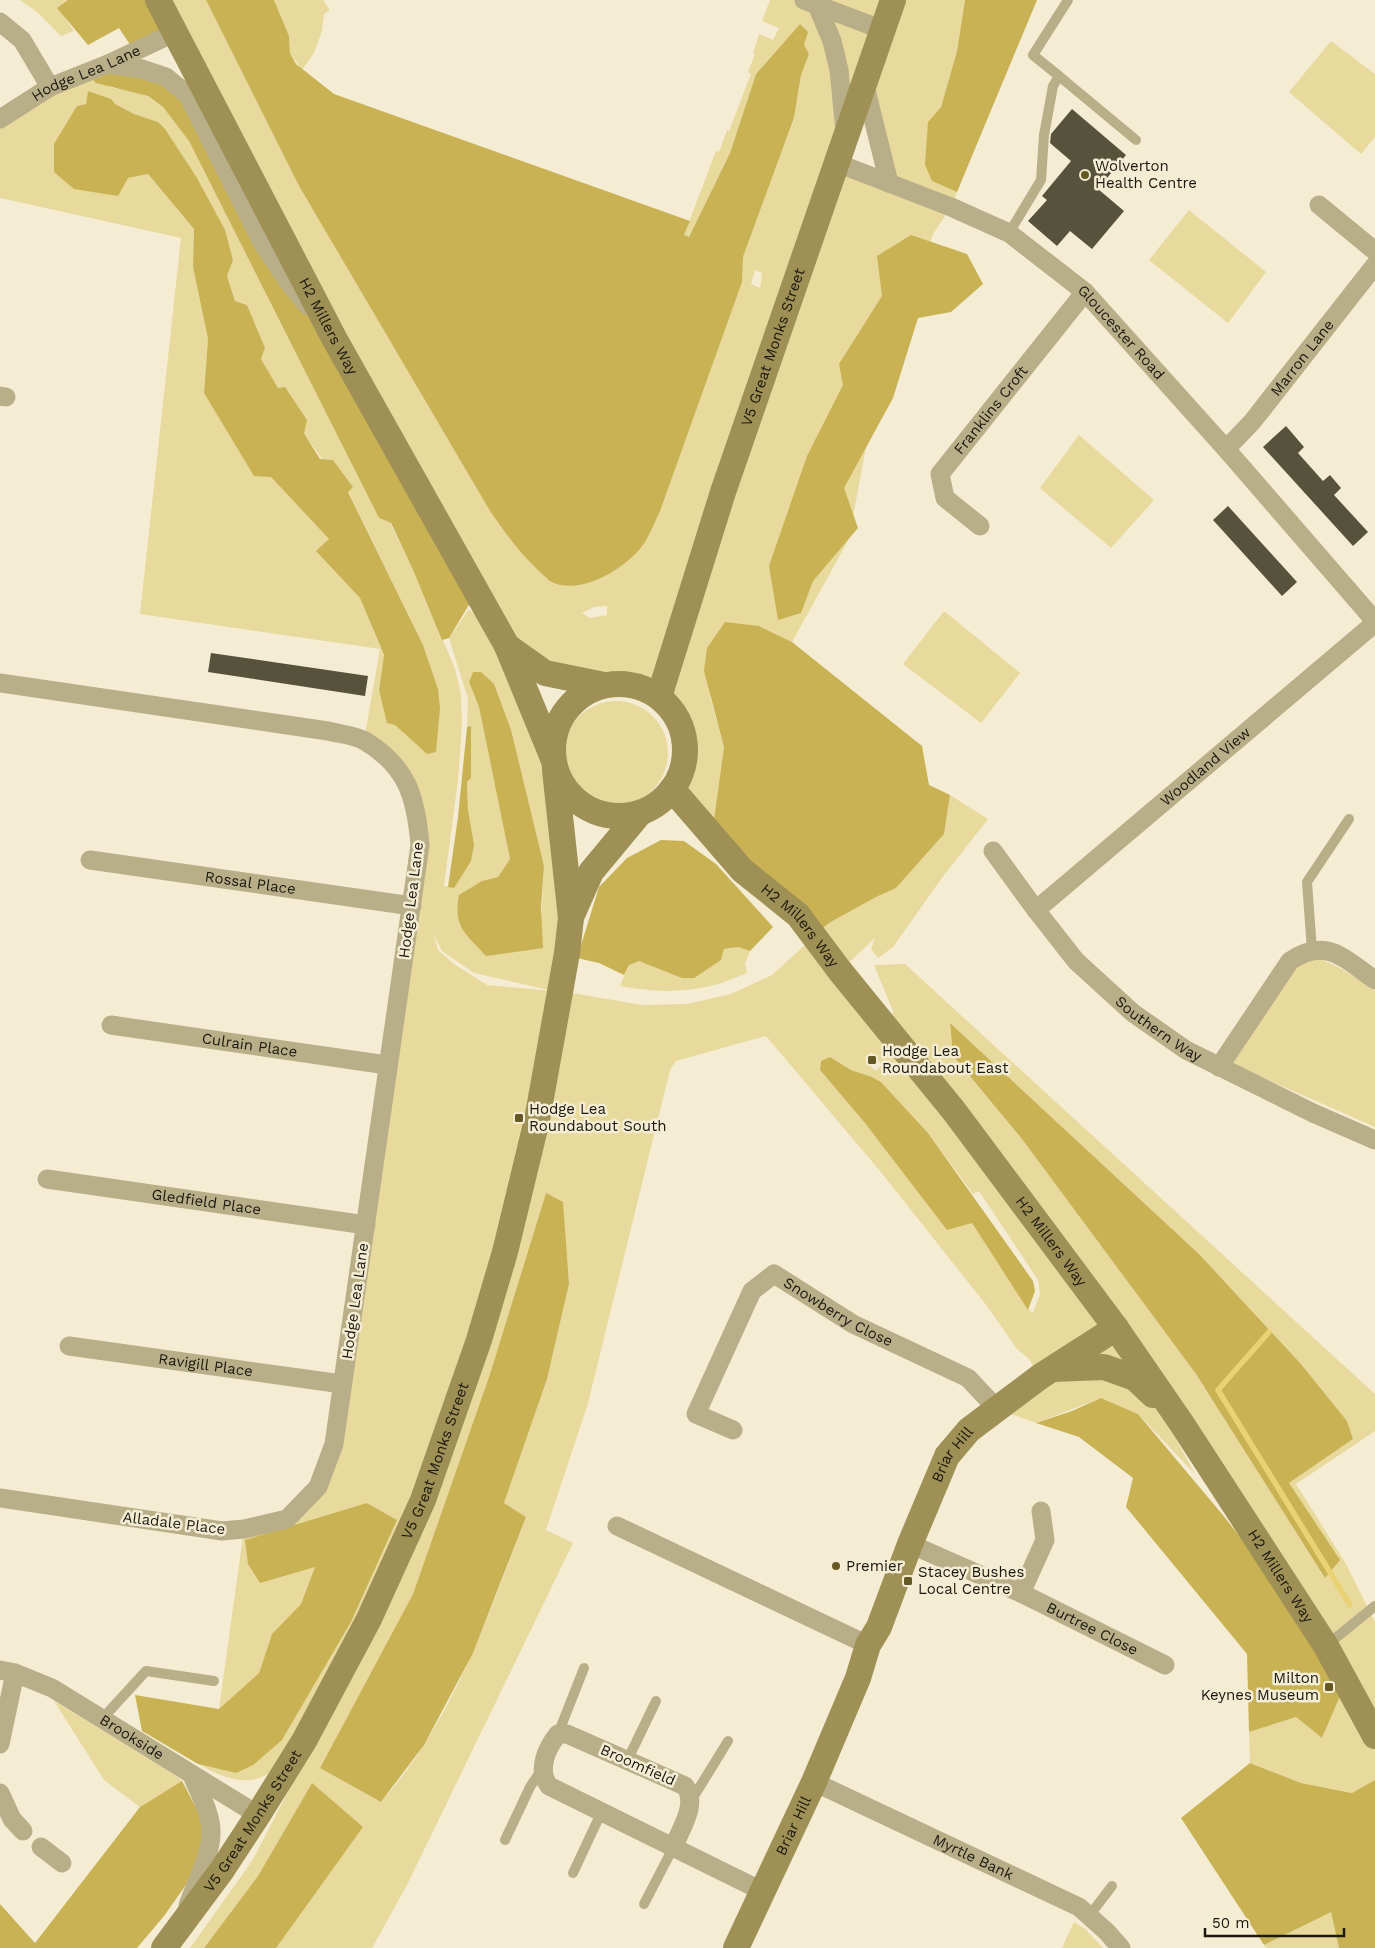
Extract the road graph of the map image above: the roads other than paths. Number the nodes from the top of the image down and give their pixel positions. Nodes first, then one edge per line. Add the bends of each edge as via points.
1 (893, 0) edge
2 (1068, 0) edge
3 (160, 2) edge
4 (810, 2) edge
5 (0, 22) edge
6 (883, 30) junction
7 (174, 34) junction
8 (108, 64) junction
9 (1059, 76) junction
10 (864, 82) junction
11 (50, 87) junction
12 (0, 119) edge
13 (846, 135) junction
14 (1136, 140) dead end
15 (837, 163) junction
16 (889, 182) junction
17 (1319, 205) dead end
18 (1009, 233) junction
19 (1375, 251) edge
20 (1375, 265) edge
21 (1085, 292) junction
22 (334, 338) junction
23 (1226, 448) junction
24 (980, 526) dead end
25 (1375, 622) edge
26 (508, 646) junction
27 (0, 682) edge
28 (604, 685) junction
29 (659, 697) junction
30 (554, 764) junction
31 (672, 789) junction
32 (640, 813) junction
33 (1349, 819) dead end
34 (993, 851) dead end
35 (90, 860) dead end
36 (412, 906) junction
37 (1036, 910) junction
38 (571, 918) junction
39 (1312, 950) junction
40 (1375, 980) edge
41 (111, 1025) dead end
42 (387, 1065) junction
43 (1219, 1067) junction
44 (1375, 1140) edge
45 (48, 1179) dead end
46 (366, 1225) junction
47 (1116, 1328) junction
48 (69, 1346) dead end
49 (1052, 1369) junction
50 (342, 1384) junction
51 (997, 1409) junction
52 (1182, 1424) junction
53 (734, 1430) dead end
54 (334, 1444) joint
55 (0, 1498) edge
56 (1041, 1511) dead end
57 (617, 1526) dead end
58 (910, 1544) junction
59 (1021, 1593) junction
60 (1375, 1606) edge
61 (868, 1645) junction
62 (1326, 1646) junction
63 (1165, 1665) dead end
64 (584, 1668) dead end
65 (8, 1672) edge
66 (214, 1681) dead end
67 (656, 1701) dead end
68 (102, 1719) junction
69 (558, 1734) junction
70 (1375, 1736) edge
71 (728, 1741) dead end
72 (0, 1744) edge
73 (627, 1760) junction
74 (542, 1770) junction
75 (192, 1775) junction
76 (814, 1782) junction
77 (0, 1793) edge
78 (691, 1801) junction
79 (602, 1811) junction
80 (258, 1815) junction
81 (23, 1831) dead end
82 (505, 1840) dead end
83 (674, 1846) junction
84 (40, 1847) dead end
85 (62, 1864) dead end
86 (573, 1873) dead end
87 (1112, 1886) dead end
88 (762, 1891) junction
89 (644, 1904) dead end
90 (1089, 1916) junction
91 (180, 1928) junction
92 (164, 1948) edge
93 (736, 1948) edge
94 (1121, 1948) edge

1 - 6 street, V5 Great Monks Street
2 - 9 lane via 1033,55
3 - 7 street, H2 Millers Way
4 - 6 street
4 - 13 street via 832,41
5 - 11 street via 22,40
6 - 10 street, V5 Great Monks Street
7 - 8 street, Hodge Lea Lane
7 - 22 street, H2 Millers Way
8 - 11 street, Hodge Lea Lane
8 - 22 street via 142,69 166,77 188,95 262,242 288,281
9 - 14 lane
9 - 18 lane via 1053,86 1044,135 1041,180
10 - 13 street, V5 Great Monks Street
10 - 16 street
11 - 12 street, Hodge Lea Lane
13 - 15 street, V5 Great Monks Street
15 - 16 street, Gloucester Road
15 - 29 street, V5 Great Monks Street via 723,492
16 - 18 street, Gloucester Road
17 - 19 street
18 - 21 street, Gloucester Road
20 - 23 street, Marron Lane via 1252,422
21 - 23 street, Gloucester Road
21 - 24 street, Franklins Croft via 940,474 945,498
22 - 26 street, H2 Millers Way
23 - 25 street, Gloucester Road
25 - 37 street, Woodland View
26 - 28 street, H2 Millers Way via 545,673
26 - 30 street, H2 Millers Way
27 - 36 street, Hodge Lea Lane via 328,731 364,740 402,775 418,813 420,845
28 - 29 street via 636,686
28 - 30 street via 579,697 565,712 553,744
29 - 31 street via 670,707 684,737 684,763
30 - 32 street via 561,784 582,806 611,816
30 - 38 street, V5 Great Monks Street
31 - 32 street via 658,804
31 - 47 street, H2 Millers Way via 742,870 798,916 954,1111
32 - 38 street, V5 Great Monks Street via 591,872
33 - 39 lane via 1307,882
34 - 37 street, Southern Way
35 - 36 street, Rossal Place
36 - 42 street, Hodge Lea Lane
37 - 43 street, Southern Way via 1076,960 1133,1013 1186,1050
38 - 80 street, V5 Great Monks Street via 536,1120 505,1252 479,1340 423,1500 369,1619 304,1741
39 - 40 street via 1325,949 1338,954
39 - 43 street via 1290,961
41 - 42 street, Culrain Place
42 - 46 street, Hodge Lea Lane
43 - 44 street, Southern Way
45 - 46 street, Gledfield Place
46 - 50 street, Hodge Lea Lane
47 - 49 street, Briar Hill
47 - 52 street, H2 Millers Way
48 - 50 street, Ravigill Place
49 - 51 street, Briar Hill
49 - 52 street via 1104,1367 1136,1378
50 - 54 street, Hodge Lea Lane
51 - 53 street, Snowberry Close via 968,1378 853,1324 774,1274 752,1291 696,1414
51 - 58 street, Briar Hill via 969,1430 947,1456
52 - 62 street, H2 Millers Way
54 - 55 street, Alladale Place via 318,1487 287,1519 244,1529 222,1531
56 - 59 street via 1045,1540
57 - 61 street
58 - 59 street, Burtree Close
58 - 61 street, Briar Hill via 879,1627
59 - 63 street, Burtree Close
60 - 62 lane
61 - 76 street, Briar Hill via 858,1678
62 - 70 street, H2 Millers Way
64 - 69 lane
65 - 68 street, Brookside via 52,1688
65 - 72 street
66 - 68 lane via 146,1671
67 - 73 lane
68 - 75 street, Brookside
69 - 73 street, Broomfield via 567,1734
69 - 74 street via 551,1743
71 - 78 lane
73 - 78 street, Broomfield via 685,1786
74 - 79 street via 549,1786
74 - 82 lane via 530,1787
75 - 80 street, Brookside
75 - 91 street via 209,1817 211,1835
76 - 88 street, Briar Hill
76 - 90 street, Myrtle Bank via 1079,1907
77 - 81 street via 12,1820
78 - 83 street
79 - 83 street
79 - 86 lane
80 - 91 street, V5 Great Monks Street
83 - 88 street
83 - 89 lane
84 - 85 street
87 - 90 lane
88 - 93 street, Briar Hill
90 - 94 street, Myrtle Bank
91 - 92 street, V5 Great Monks Street

